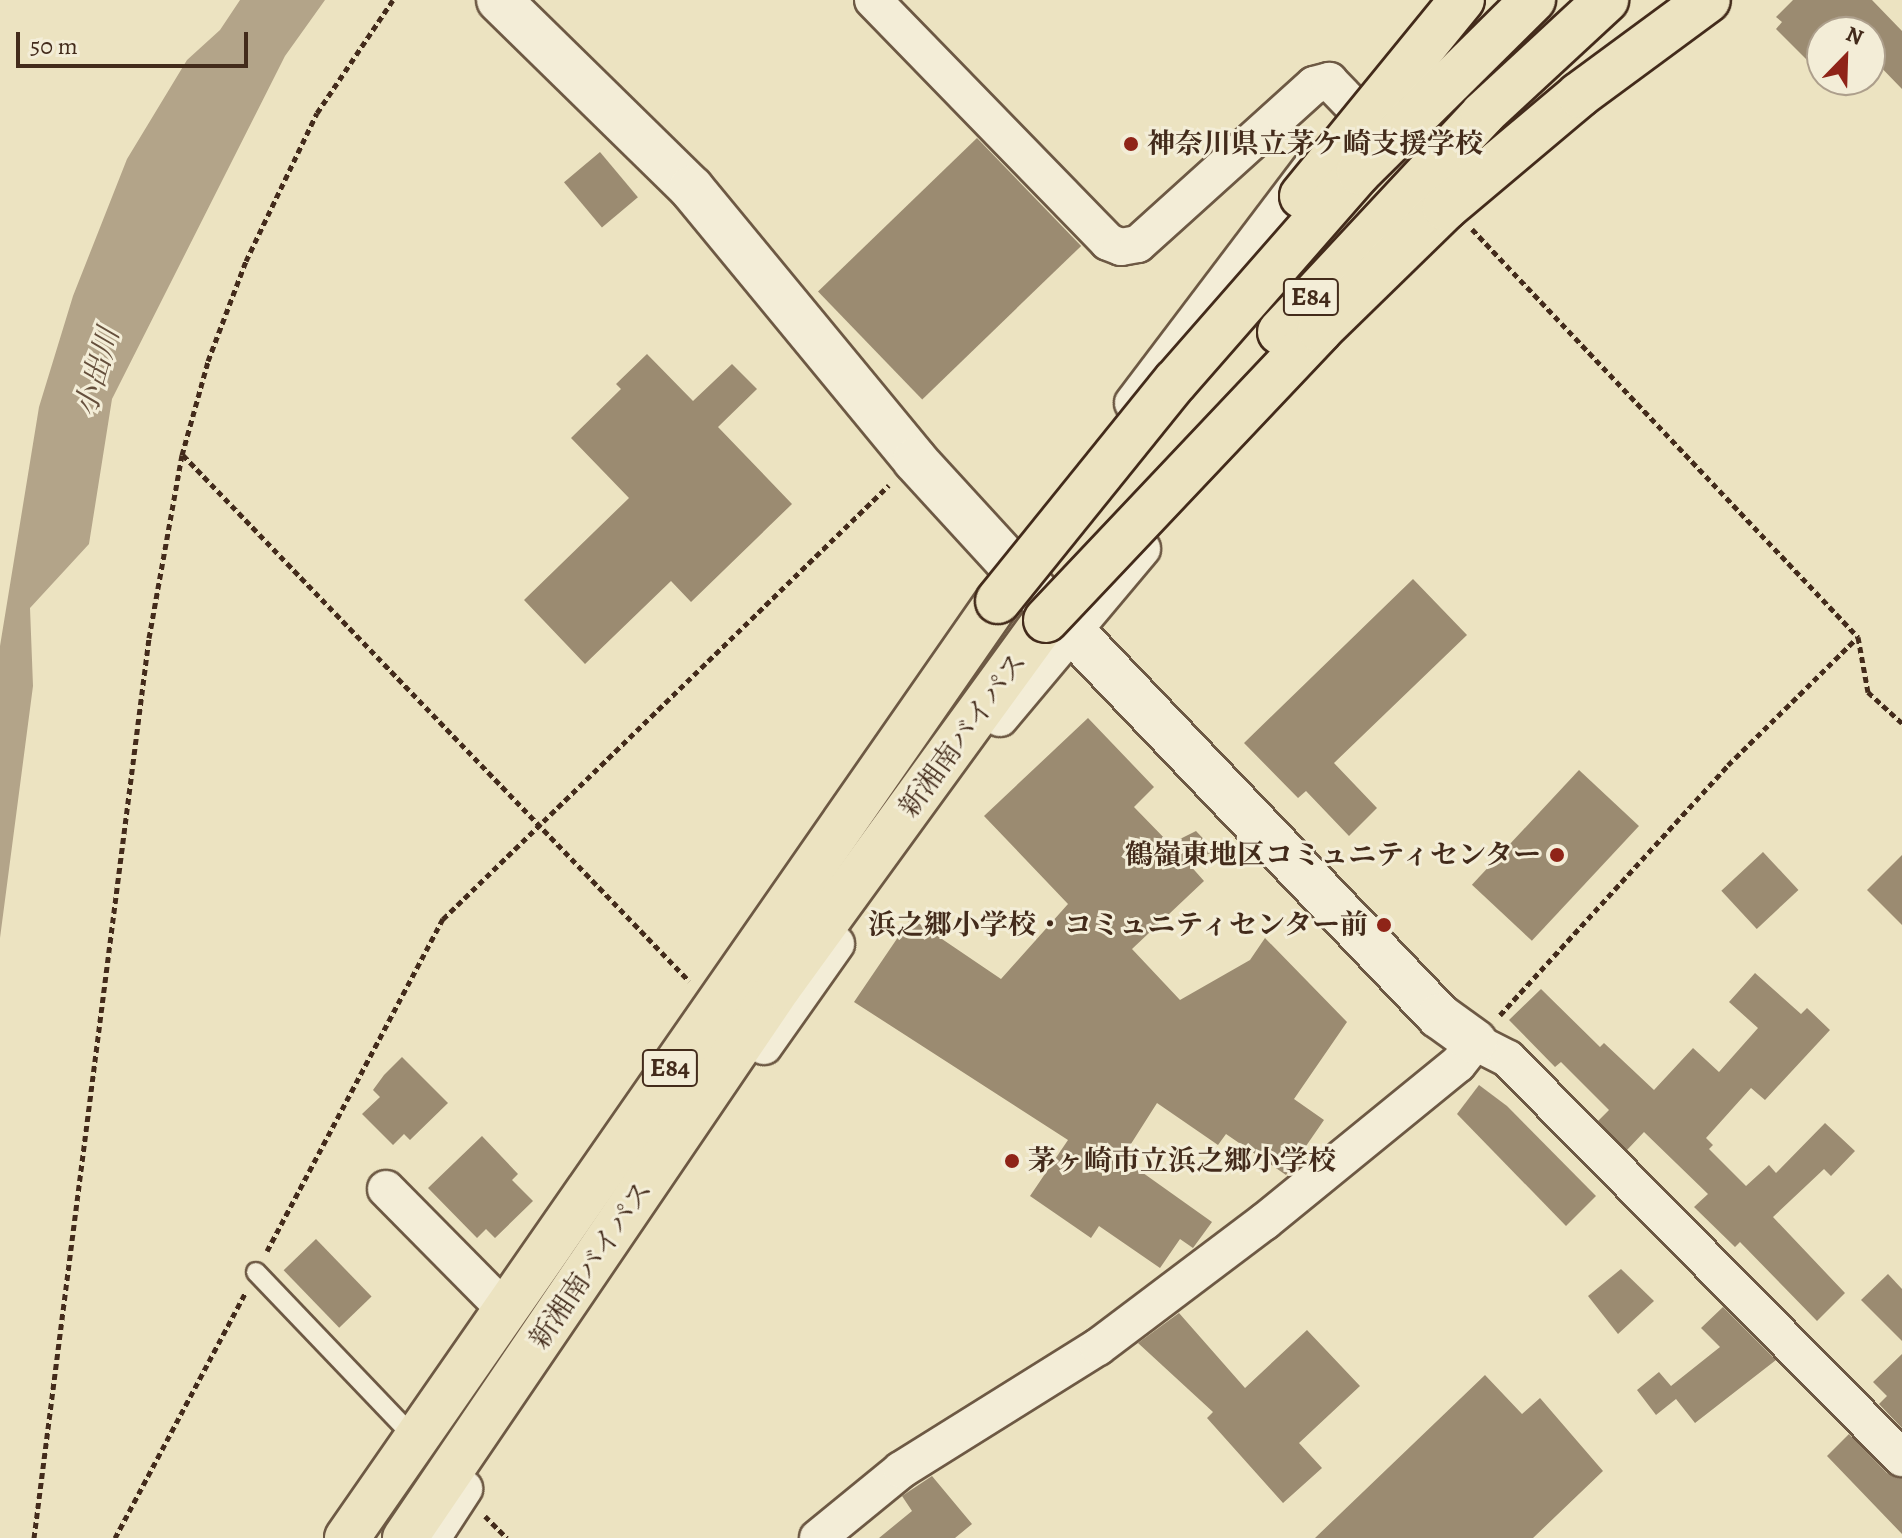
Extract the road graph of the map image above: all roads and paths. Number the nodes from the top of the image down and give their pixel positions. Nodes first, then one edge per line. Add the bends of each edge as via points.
1 (393, 0) edge
2 (499, 0) edge
3 (873, 0) edge
4 (1462, 0) edge
5 (1533, 0) edge
6 (1606, 0) edge
7 (1694, 0) edge
8 (1708, 0) edge
9 (1356, 109) junction
10 (1458, 214) junction
11 (182, 455) junction
12 (915, 460) junction
13 (1004, 583) junction
14 (1058, 625) junction
15 (1858, 637) junction
16 (1902, 723) edge
17 (541, 825) junction
18 (704, 997) junction
19 (1475, 1042) junction
20 (386, 1189) dead end
21 (256, 1272) junction
22 (494, 1298) junction
23 (406, 1429) junction
24 (1902, 1458) edge
25 (34, 1538) edge
26 (115, 1538) edge
27 (332, 1538) edge
28 (347, 1538) edge
29 (405, 1538) edge
30 (432, 1538) edge
31 (818, 1538) edge

1 - 11 path via 317,113 246,261 208,361
2 - 12 street via 691,188
3 - 9 street via 1108,242 1121,247 1138,244 1314,85 1329,81
4 - 9 street
4 - 13 highway, E84, bridge via 1192,337
5 - 13 highway, 新湘南バイパス / E84, bridge via 1359,172
6 - 14 highway, 新湘南バイパス / E84, bridge via 1483,114 1345,257 1162,470
7 - 10 street
8 - 14 highway, bridge via 1579,95 1445,208 1320,330
9 - 13 street
10 - 14 street via 1384,284
10 - 15 path
11 - 17 path
11 - 25 path via 147,654
12 - 13 street
12 - 17 path
13 - 14 street
13 - 18 street
13 - 28 highway, 新湘南バイパス / E84
14 - 19 street via 1418,995
14 - 29 highway, 新湘南バイパス / E84 via 779,987
14 - 30 street via 767,1042
15 - 16 path via 1868,692
15 - 19 path via 1728,765
17 - 18 path
17 - 21 path via 433,934
18 - 22 street
19 - 24 street via 1508,1059
19 - 31 street via 1458,1064 1264,1222 1098,1347 901,1470
20 - 22 street
21 - 23 lane
21 - 26 path
22 - 23 street
23 - 27 street

